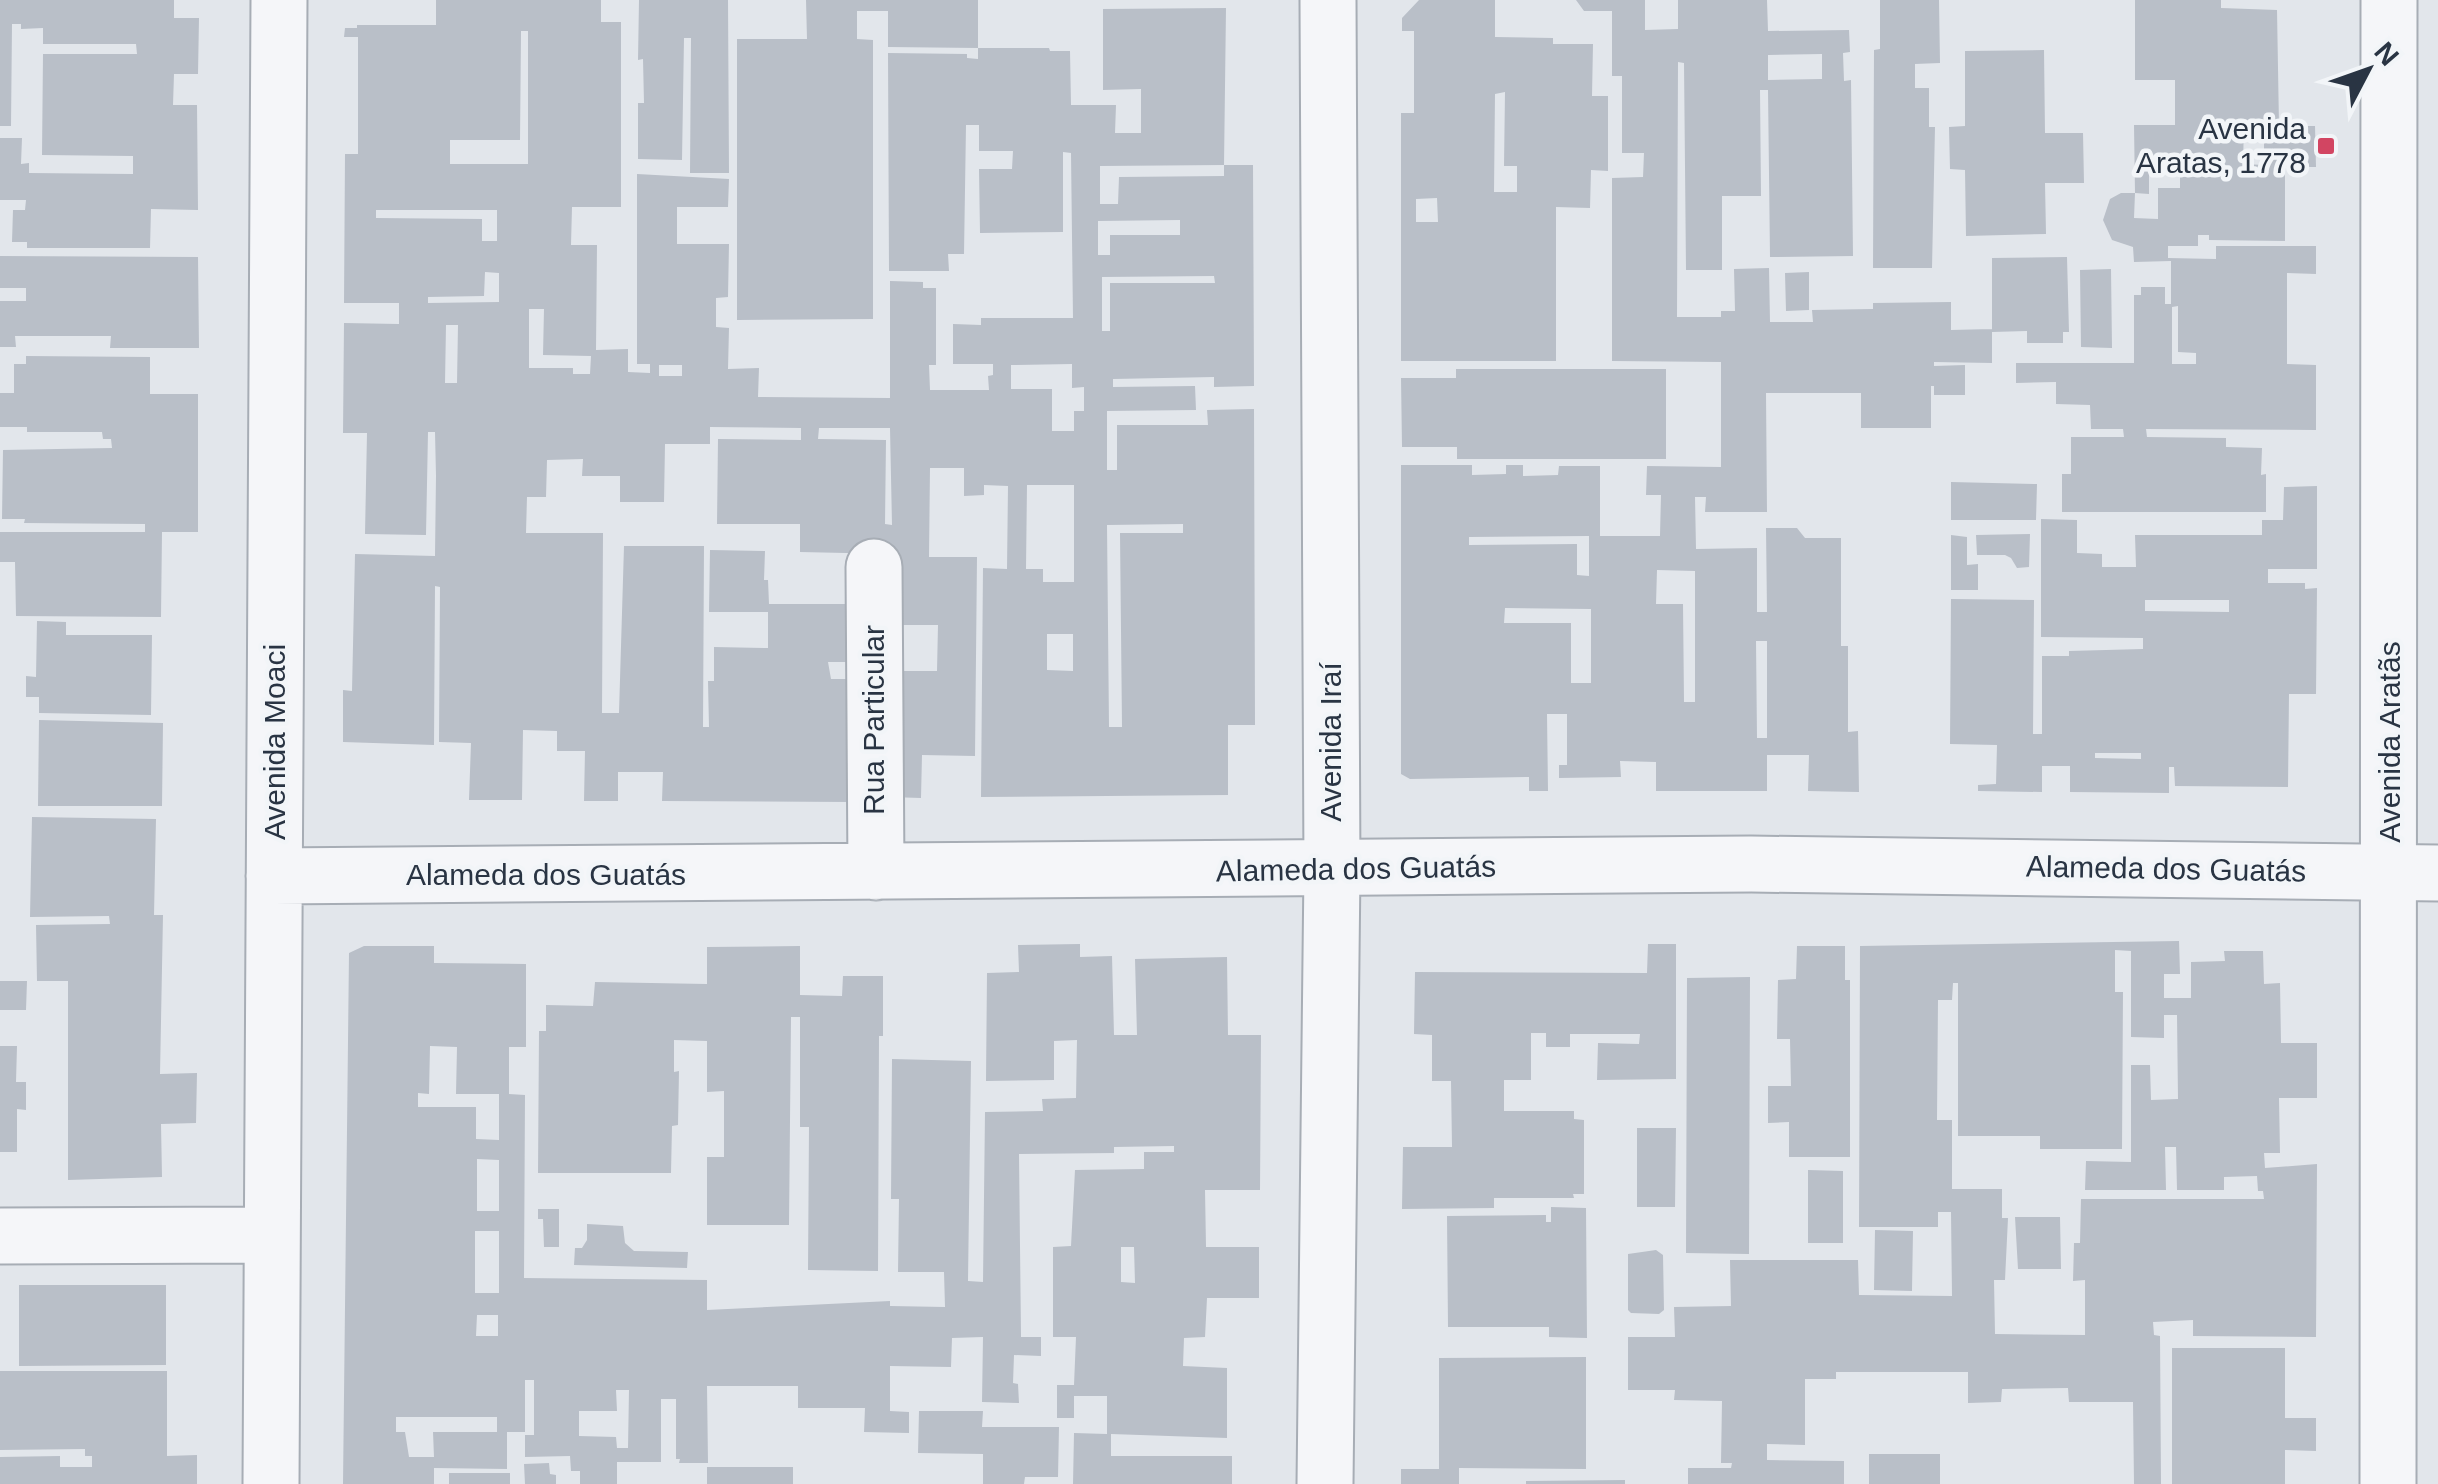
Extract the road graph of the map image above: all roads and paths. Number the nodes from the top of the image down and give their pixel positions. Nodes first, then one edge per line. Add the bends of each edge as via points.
1 (279, 0) edge
2 (1328, 0) edge
3 (2389, 0) edge
4 (874, 567) dead end
5 (1332, 870) junction
6 (876, 872) junction
7 (2414, 872) edge
8 (274, 876) junction
9 (270, 1235) junction
10 (0, 1236) edge
11 (271, 1484) edge
12 (1326, 1484) edge
13 (2388, 1484) edge

1 - 8 street, Avenida Moaci
2 - 5 street, Avenida Iraí
3 - 7 street, Avenida Aratãs
4 - 6 street, Rua Particular
5 - 6 street, Alameda dos Guatás
5 - 7 street, Alameda dos Guatás via 1751,864
5 - 12 street, Avenida Iraí
6 - 8 street, Alameda dos Guatás
7 - 13 street, Avenida Aratãs
8 - 9 street, Avenida Moaci
9 - 10 street
9 - 11 street, Avenida Moaci

